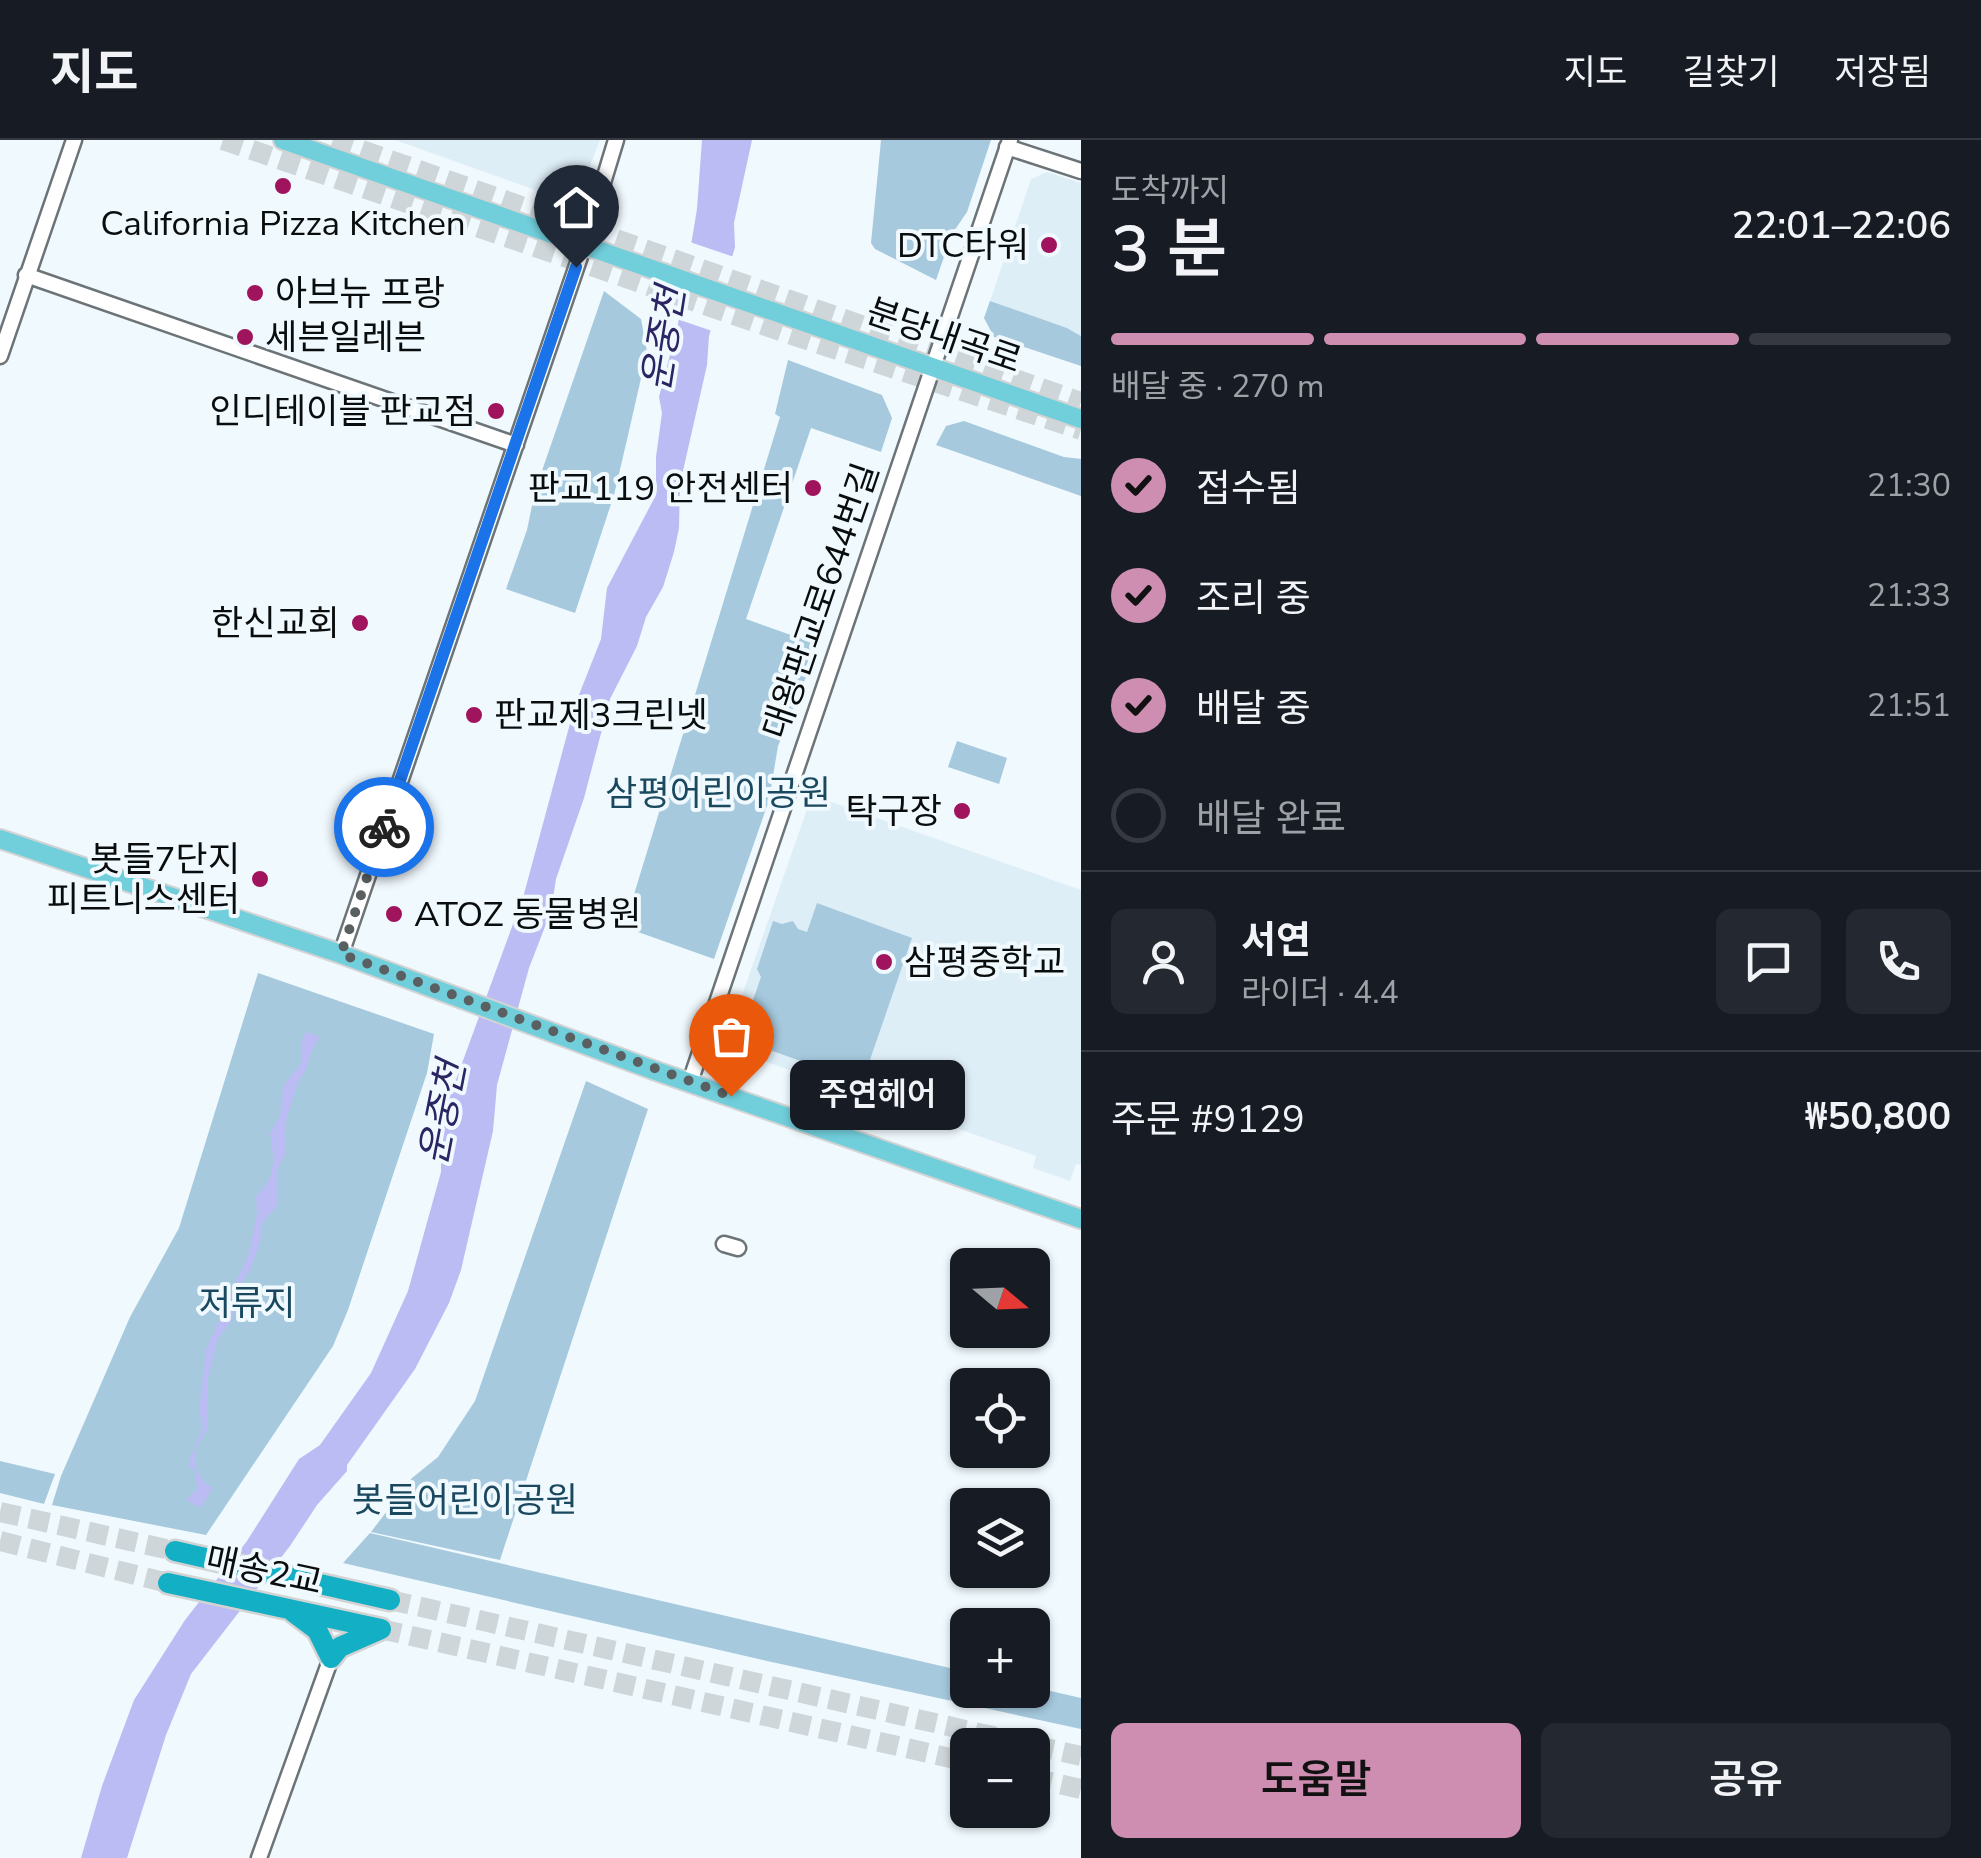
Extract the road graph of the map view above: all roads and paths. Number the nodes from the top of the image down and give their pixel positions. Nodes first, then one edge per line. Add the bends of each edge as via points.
1 (74, 140) edge
2 (284, 140) edge
3 (616, 140) edge
4 (1009, 144) edge
5 (319, 146) edge
6 (1081, 171) edge
7 (584, 245) junction
8 (26, 274) junction
9 (0, 356) edge
10 (933, 367) junction
11 (1081, 419) edge
12 (516, 445) junction
13 (0, 839) edge
14 (341, 954) junction
15 (690, 1082) junction
16 (1081, 1219) edge
17 (175, 1552) tunnel mouth
18 (174, 1585) tunnel mouth
19 (390, 1600) tunnel mouth
20 (325, 1624) junction
21 (330, 1658) junction
22 (259, 1858) edge

1 - 8 street
2 - 5 main road
3 - 7 street
4 - 6 street
4 - 10 street, 대왕판교로644번길
5 - 7 main road
7 - 10 main road, 분당내곡로
7 - 12 street
8 - 9 street
8 - 12 street
10 - 11 main road, 분당내곡로
10 - 15 street, 대왕판교로644번길
12 - 14 street
13 - 14 main road
14 - 15 main road
15 - 16 main road
17 - 19 highway, 매송2교
18 - 20 highway, 매송2교 via 288,1608
20 - 21 highway
20 - 21 highway via 381,1629
21 - 22 street

